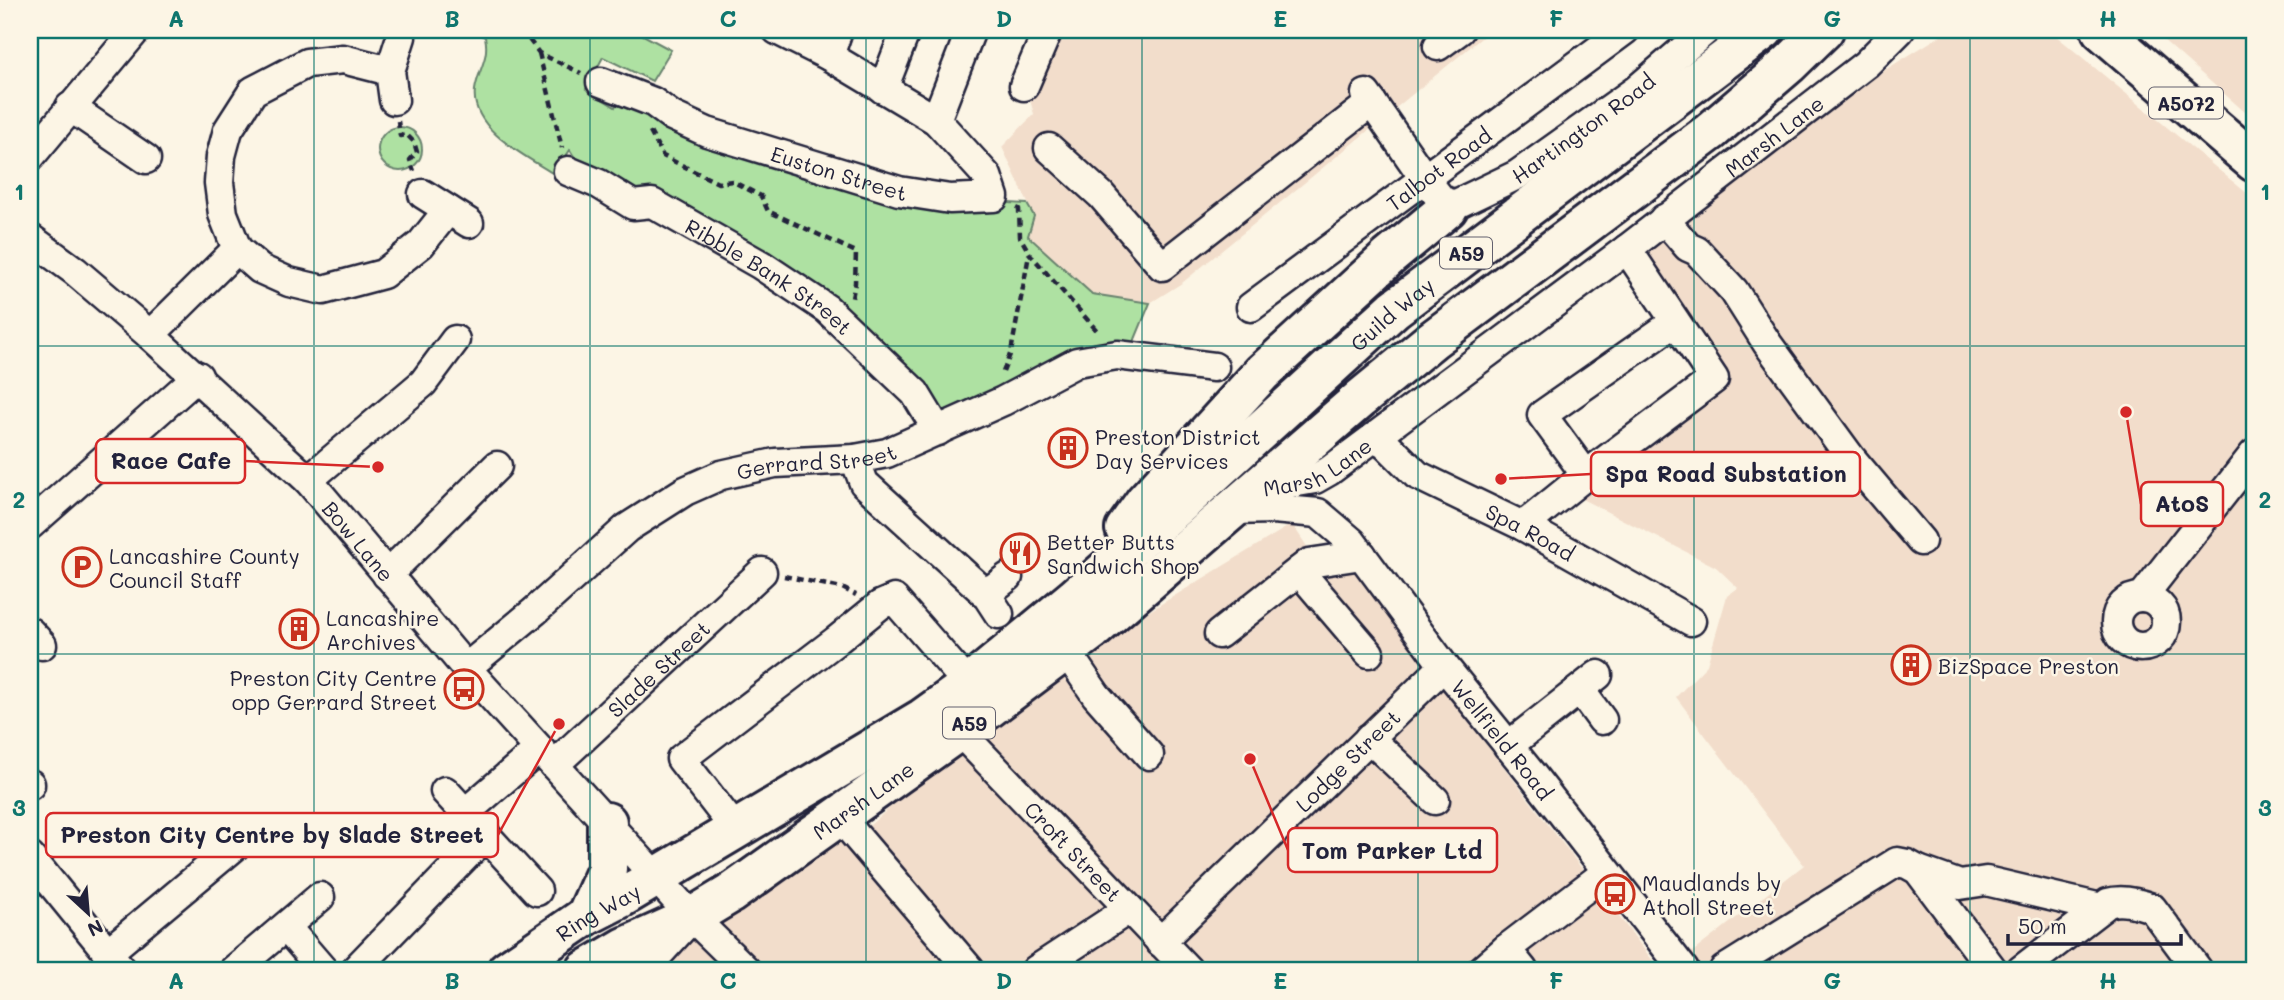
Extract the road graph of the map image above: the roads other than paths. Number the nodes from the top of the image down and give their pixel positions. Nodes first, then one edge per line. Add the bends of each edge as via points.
1 (136, 30) edge
2 (777, 30) edge
3 (838, 30) edge
4 (906, 30) edge
5 (971, 30) edge
6 (1048, 30) edge
7 (1625, 30) edge
8 (1706, 30) edge
9 (1764, 30) edge
10 (1900, 30) edge
11 (2101, 30) edge
12 (1821, 33) edge
13 (401, 37) dead end
14 (829, 56) junction
15 (390, 71) junction
16 (601, 82) road end
17 (1024, 86) dead end
18 (884, 89) junction
19 (394, 100) road end
20 (70, 107) junction
21 (936, 120) junction
22 (1049, 148) dead end
23 (30, 158) edge
24 (146, 159) dead end
25 (2254, 162) edge
26 (568, 171) road end
27 (1425, 179) junction
28 (423, 194) road end
29 (1448, 208) junction
30 (1664, 219) junction
31 (30, 238) edge
32 (237, 249) junction
33 (1627, 249) junction
34 (1251, 307) dead end
35 (1675, 322) junction
36 (150, 335) junction
37 (455, 340) dead end
38 (1214, 367) dead end
39 (198, 376) junction
40 (938, 431) junction
41 (1377, 436) junction
42 (855, 459) junction
43 (2250, 459) edge
44 (498, 466) dead end
45 (1329, 471) junction
46 (1586, 475) junction
47 (308, 480) junction
48 (1245, 500) junction
49 (1318, 513) junction
50 (30, 525) edge
51 (1522, 526) junction
52 (1921, 541) dead end
53 (1362, 555) junction
54 (1299, 571) junction
55 (762, 572) road end
56 (387, 575) junction
57 (1008, 577) dead end
58 (2142, 597) dead end
59 (1074, 598) junction
60 (1690, 621) dead end
61 (1219, 634) dead end
62 (1066, 651) junction
63 (1369, 653) dead end
64 (1444, 666) junction
65 (466, 668) junction
66 (969, 685) junction
67 (1602, 720) dead end
68 (959, 730) junction
69 (1369, 738) junction
70 (1508, 746) junction
71 (1149, 755) dead end
72 (546, 757) junction
73 (445, 791) dead end
74 (1435, 800) dead end
75 (466, 813) junction
76 (839, 816) junction
77 (607, 822) junction
78 (736, 830) junction
79 (486, 835) junction
80 (247, 836) dead end
81 (30, 857) edge
82 (1918, 870) junction
83 (1607, 872) junction
84 (655, 876) junction
85 (537, 891) dead end
86 (320, 897) dead end
87 (2101, 908) junction
88 (1129, 909) junction
89 (586, 916) junction
90 (692, 917) junction
91 (286, 927) junction
92 (1160, 942) junction
93 (1514, 959) edge
94 (114, 961) edge
95 (234, 970) edge
96 (323, 970) edge
97 (355, 970) edge
98 (507, 970) edge
99 (586, 970) edge
100 (644, 970) edge
101 (746, 970) edge
102 (970, 970) edge
103 (1036, 970) edge
104 (1188, 970) edge
105 (1482, 970) edge
106 (1684, 970) edge
107 (1724, 970) edge
108 (1993, 970) edge
109 (2021, 970) edge
110 (2198, 970) edge

1 - 20 street
2 - 14 street
3 - 14 street
4 - 18 street
5 - 21 street
6 - 17 street
7 - 27 street, Talbot Road
8 - 29 street, Hartington Road via 1635,91 1517,175
9 - 59 highway, Guild Way / A59 via 1394,309
10 - 30 street, Marsh Lane via 1866,64
11 - 25 highway, A5072
12 - 48 highway, A59 via 1710,132 1432,340
13 - 15 street
14 - 18 street
15 - 19 street
15 - 32 street via 343,60 307,63 253,91 228,130 220,170 223,214
16 - 21 street, Euston Street via 653,102 707,132 900,191 950,199 993,197 988,176
18 - 21 street
20 - 23 street
20 - 24 street
22 - 27 street via 1101,195 1162,266 1369,98
26 - 40 street, Ribble Bank Street via 633,205 652,203 827,309 915,393
27 - 29 street
27 - 34 street, Talbot Road
28 - 32 street via 459,216 383,274 323,290 289,282 260,268
29 - 59 highway via 1262,373 1145,501
30 - 33 street, Marsh Lane
30 - 52 street via 1734,291 1851,458
31 - 36 street, Bow Lane
32 - 36 street
33 - 35 street
33 - 41 street, Marsh Lane
35 - 46 street via 1714,379
35 - 46 street via 1542,415
36 - 39 street, Bow Lane
37 - 47 street via 423,383
38 - 40 street, Gerrard Street via 1117,355 1077,362
39 - 47 street, Bow Lane
39 - 50 street
40 - 42 street, Gerrard Street via 887,453
41 - 45 street, Marsh Lane
41 - 51 street, Spa Road via 1417,475
42 - 57 street via 864,483 993,604
42 - 65 street, Gerrard Street via 775,463 722,475 685,491 627,528
43 - 58 street
44 - 56 street
45 - 48 street, Marsh Lane
45 - 49 street
46 - 51 street
47 - 56 street, Bow Lane
48 - 49 street
48 - 62 highway, Marsh Lane / A59
49 - 53 street, Wellfield Road
51 - 60 street, Spa Road
53 - 54 street via 1309,563
53 - 64 street, Wellfield Road
54 - 61 street
54 - 63 street
55 - 72 street, Slade Street
56 - 65 street, Bow Lane
59 - 66 highway, Marsh Lane / A59
62 - 68 highway, Marsh Lane / A59
62 - 71 street via 1096,695
64 - 69 street, Lodge Street
64 - 70 street, Wellfield Road
65 - 72 street, Bow Lane
66 - 78 highway, Marsh Lane / A59 via 923,718
66 - 78 street via 894,599 880,605 681,759
67 - 70 street via 1589,683
68 - 76 highway, Marsh Lane / A59
68 - 88 street, Croft Street
69 - 74 street
69 - 92 street, Lodge Street
70 - 83 street, Wellfield Road
72 - 75 street, Slade Street
72 - 77 street, Bow Lane
73 - 75 street
75 - 79 street
76 - 90 highway, Marsh Lane / A59
76 - 102 street
77 - 84 street, Bow Lane
77 - 89 highway via 607,869
78 - 84 highway, Marsh Lane / A59
79 - 85 street
79 - 97 street
80 - 94 street
81 - 94 street
82 - 87 street via 1960,885 1986,881
82 - 107 street via 1897,862
82 - 108 street
83 - 93 street
83 - 106 street, Wellfield Road
84 - 89 highway, Ring Way / A59
84 - 90 street
86 - 91 street
87 - 109 street
87 - 110 street via 2115,901 2152,908
88 - 92 street, Croft Street
88 - 103 street
89 - 98 highway, Ring Way / A59
90 - 99 highway, A59
90 - 100 street, Marsh Lane
90 - 101 street
91 - 95 street
91 - 96 street
92 - 104 street, Croft Street
93 - 105 street

